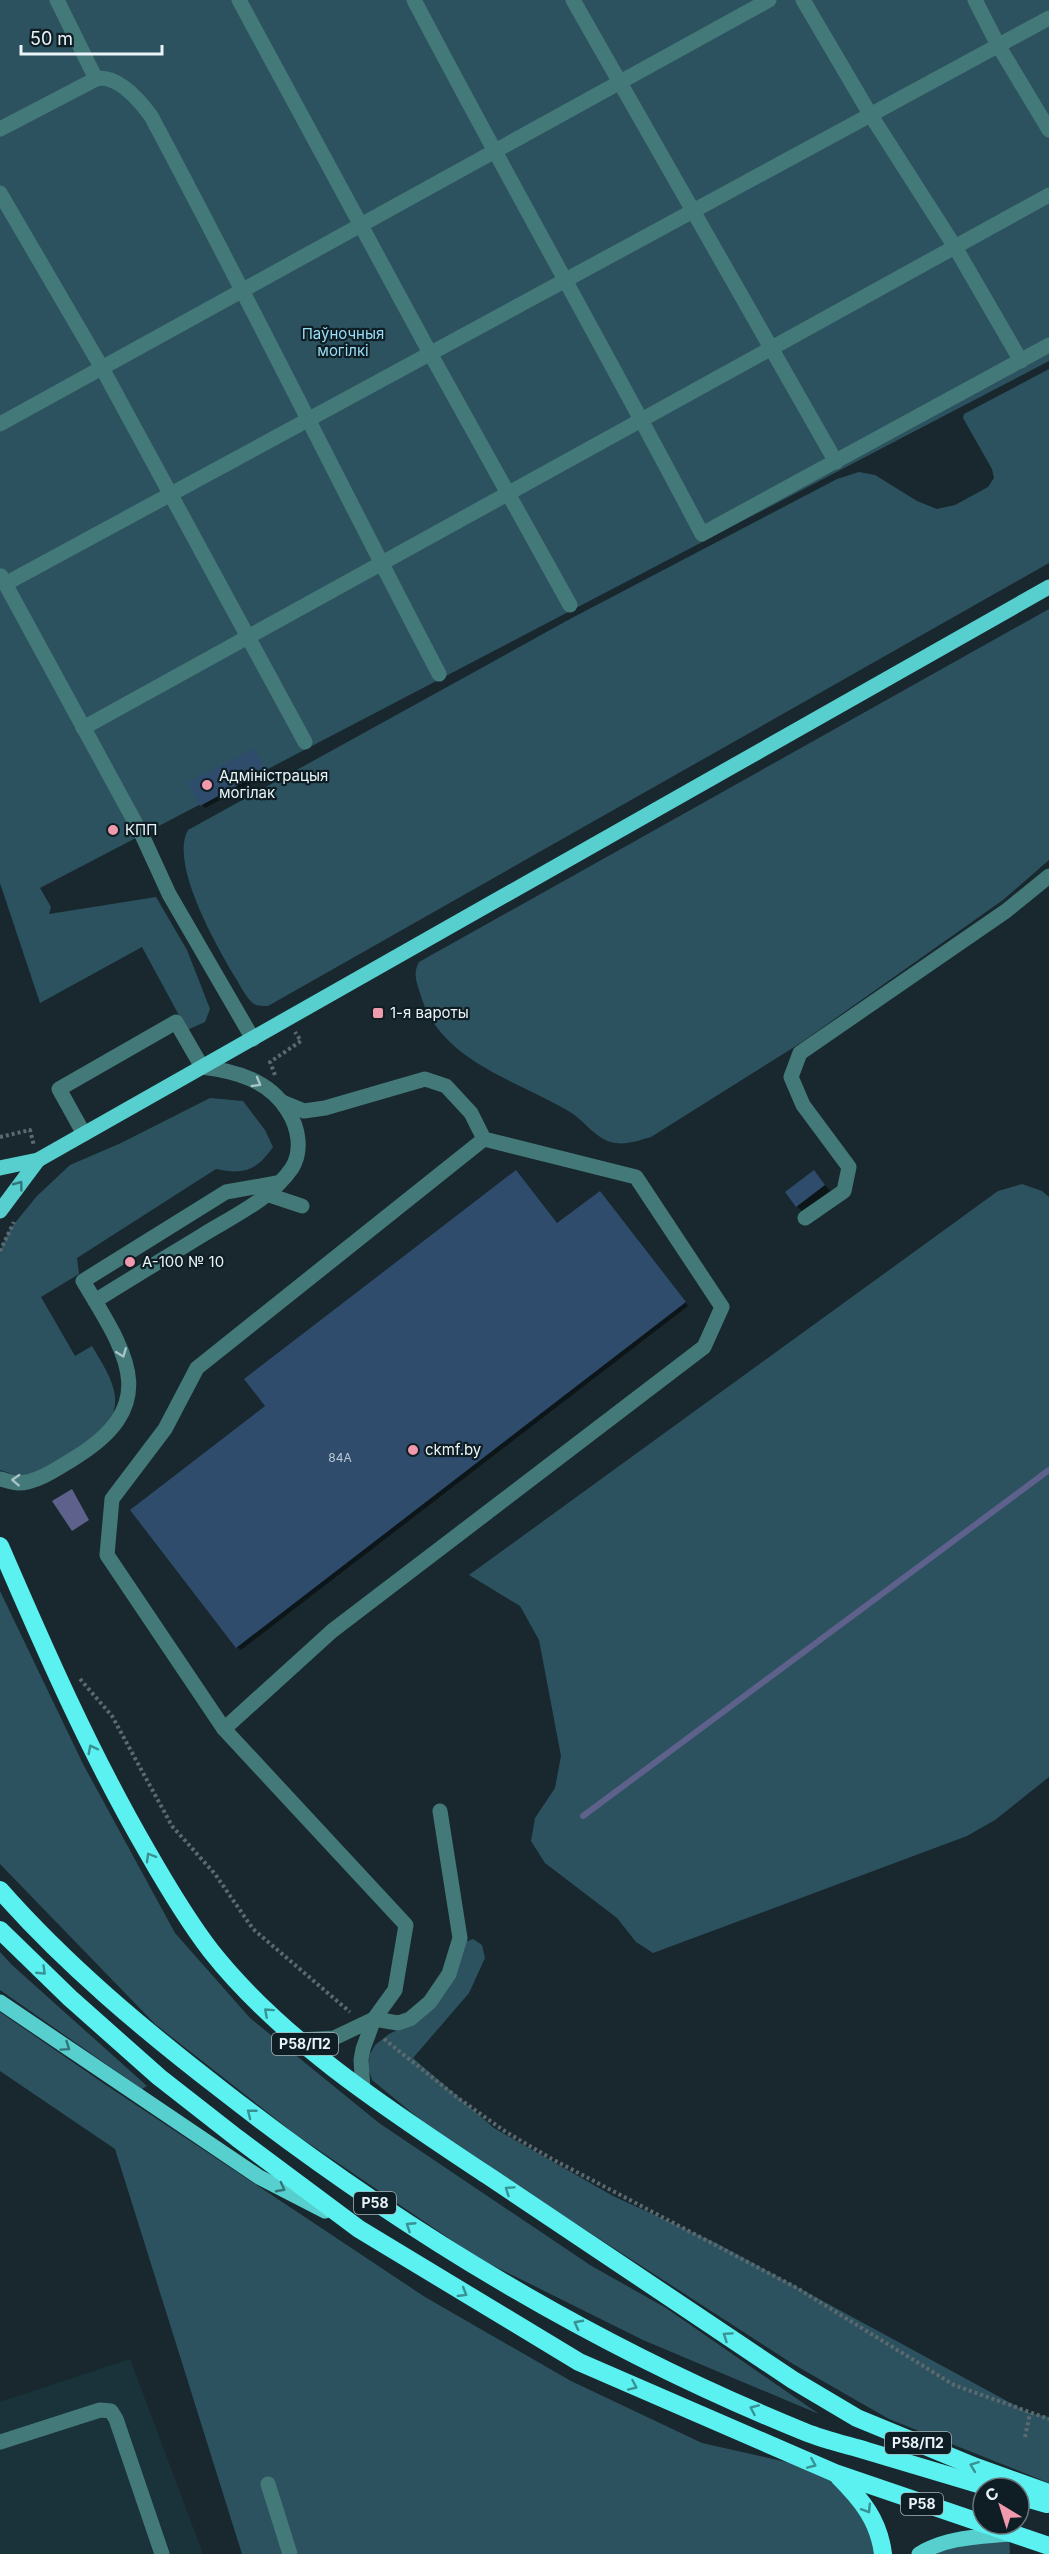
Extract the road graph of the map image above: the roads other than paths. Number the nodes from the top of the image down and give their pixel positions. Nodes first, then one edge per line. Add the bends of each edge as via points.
1 (57, 0) edge
2 (239, 0) edge
3 (414, 0) edge
4 (573, 0) edge
5 (769, 0) edge
6 (803, 0) edge
7 (975, 0) edge
8 (1049, 18) edge
9 (998, 45) junction
10 (96, 79) junction
11 (619, 82) junction
12 (870, 114) junction
13 (0, 129) edge
14 (1049, 130) edge
15 (494, 152) junction
16 (0, 193) edge
17 (1049, 195) edge
18 (694, 210) junction
19 (360, 225) junction
20 (956, 247) junction
21 (566, 279) junction
22 (244, 289) junction
23 (1049, 345) edge
24 (773, 349) junction
25 (430, 353) junction
26 (1021, 361) junction
27 (102, 368) junction
28 (308, 419) junction
29 (643, 420) junction
30 (0, 424) edge
31 (836, 462) junction
32 (171, 494) junction
33 (509, 494) junction
34 (381, 564) junction
35 (2, 579) edge
36 (1049, 587) edge
37 (570, 605) dead end
38 (249, 636) junction
39 (439, 674) dead end
40 (83, 728) junction
41 (304, 742) dead end
42 (1049, 876) edge
43 (253, 1039) junction
44 (202, 1067) junction
45 (282, 1102) junction
46 (84, 1134) junction
47 (484, 1139) junction
48 (38, 1160) junction
49 (0, 1168) edge
50 (273, 1189) junction
51 (302, 1206) dead end
52 (0, 1211) edge
53 (805, 1218) dead end
54 (95, 1301) junction
55 (0, 1479) edge
56 (0, 1546) edge
57 (224, 1729) junction
58 (440, 1811) dead end
59 (0, 1890) edge
60 (0, 1930) edge
61 (0, 2002) edge
62 (369, 2024) junction
63 (300, 2040) junction
64 (363, 2089) junction
65 (359, 2229) junction
66 (0, 2442) edge
67 (836, 2474) junction
68 (971, 2482) edge
69 (268, 2484) dead end
70 (1049, 2493) edge
71 (1031, 2500) edge
72 (1049, 2505) edge
73 (971, 2521) edge
74 (991, 2536) edge
75 (1016, 2536) edge
76 (1049, 2546) edge
77 (162, 2554) edge
78 (290, 2554) edge
79 (883, 2554) edge
80 (919, 2554) edge

1 - 10 street
2 - 19 street
3 - 15 street
4 - 11 street
5 - 11 street
6 - 12 street
7 - 9 street
8 - 9 street
9 - 12 street
9 - 14 street
10 - 13 street
10 - 22 street via 103,77 122,87 152,116
11 - 15 street
11 - 18 street
12 - 18 street
12 - 20 street
15 - 19 street
15 - 21 street
16 - 27 street
17 - 20 street
18 - 21 street
18 - 24 street
19 - 22 street
19 - 25 street
20 - 24 street
20 - 26 street
21 - 25 street
21 - 29 street
22 - 27 street
22 - 28 street
23 - 26 street
24 - 29 street
24 - 31 street
25 - 28 street
25 - 33 street
26 - 31 street
27 - 30 street
27 - 32 street
28 - 32 street
28 - 34 street
29 - 31 street via 702,534
29 - 33 street
32 - 35 street
32 - 38 street
33 - 34 street
33 - 37 street
34 - 38 street
34 - 39 street
35 - 40 street
36 - 43 main road
38 - 40 street
38 - 41 street
40 - 43 street via 142,835 169,894
42 - 53 street via 1006,911 800,1053 791,1077 803,1105 849,1167 844,1191
43 - 44 main road
44 -> 45 street via 254,1080
44 - 46 main road
44 - 46 street via 176,1022 59,1089
45 - 47 street via 304,1111 325,1108 425,1078 446,1086 471,1113
45 - 50 street via 294,1120 298,1150 292,1167
46 - 48 main road
47 - 57 street via 197,1368 165,1429 112,1499 107,1555
47 - 57 street via 636,1177 723,1307 704,1347 332,1631
48 - 49 main road
52 -> 48 main road
50 - 51 street
50 - 54 street
50 - 54 street via 226,1192 83,1281
54 -> 55 street via 114,1333 129,1372 130,1392 125,1408 108,1435 48,1474 19,1483
63 -> 56 highway, Р58/П2 via 248,1994 182,1911 81,1728
57 - 62 street via 406,1925 395,1990
58 - 62 street via 460,1938 449,1974 430,2002 410,2019
68 -> 59 highway, Р58 via 807,2433 579,2325 455,2255 356,2191 177,2055 85,1977
60 -> 65 highway, Р58 via 159,2077
61 -> 65 main road via 259,2177
62 - 63 street via 334,2038
62 - 64 street via 361,2060
63 - 64 highway, Р58/П2
70 -> 64 highway, Р58/П2 via 868,2423 829,2402
65 -> 67 highway, Р58 via 579,2362
66 - 77 street via 100,2410 111,2411
67 - 73 highway, Р58
67 -> 79 highway via 861,2499 875,2521
69 - 78 street
71 - 72 highway
74 - 80 main road via 947,2541
75 - 76 highway, Р58

